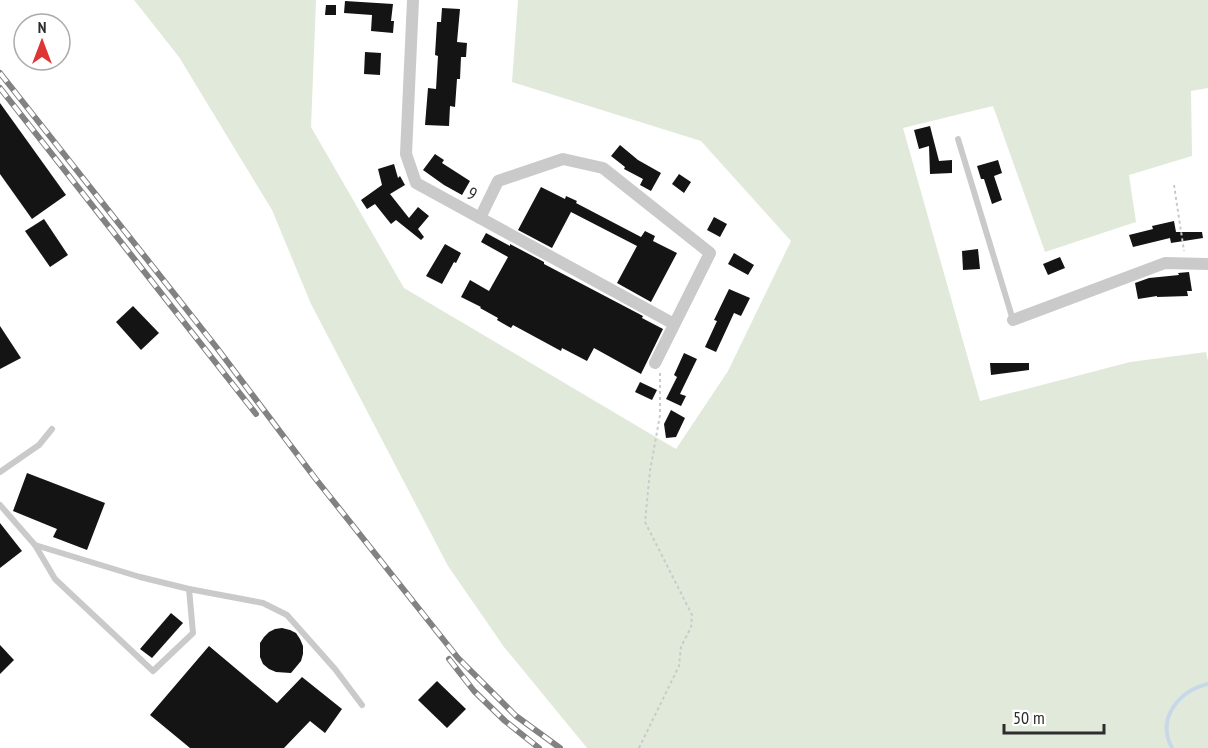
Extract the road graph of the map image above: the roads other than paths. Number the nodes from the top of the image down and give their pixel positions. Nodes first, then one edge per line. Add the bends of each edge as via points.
1 (413, 0) edge
2 (958, 139) dead end
3 (480, 218) junction
4 (1208, 264) edge
5 (1012, 320) joint
6 (674, 324) junction
7 (655, 363) road end
8 (52, 429) dead end
9 (0, 472) edge
10 (0, 505) edge
11 (35, 545) junction
12 (189, 589) junction
13 (362, 705) dead end

1 - 3 street, 9 via 406,154 416,183
2 - 5 lane
3 - 6 street, 9
3 - 6 street via 498,181 563,159 603,168 710,253
4 - 5 street via 1165,263
6 - 7 street
8 - 9 lane via 39,445
10 - 11 lane
11 - 12 lane
11 - 12 lane via 55,579 153,671 193,633
12 - 13 lane via 262,603 287,615

